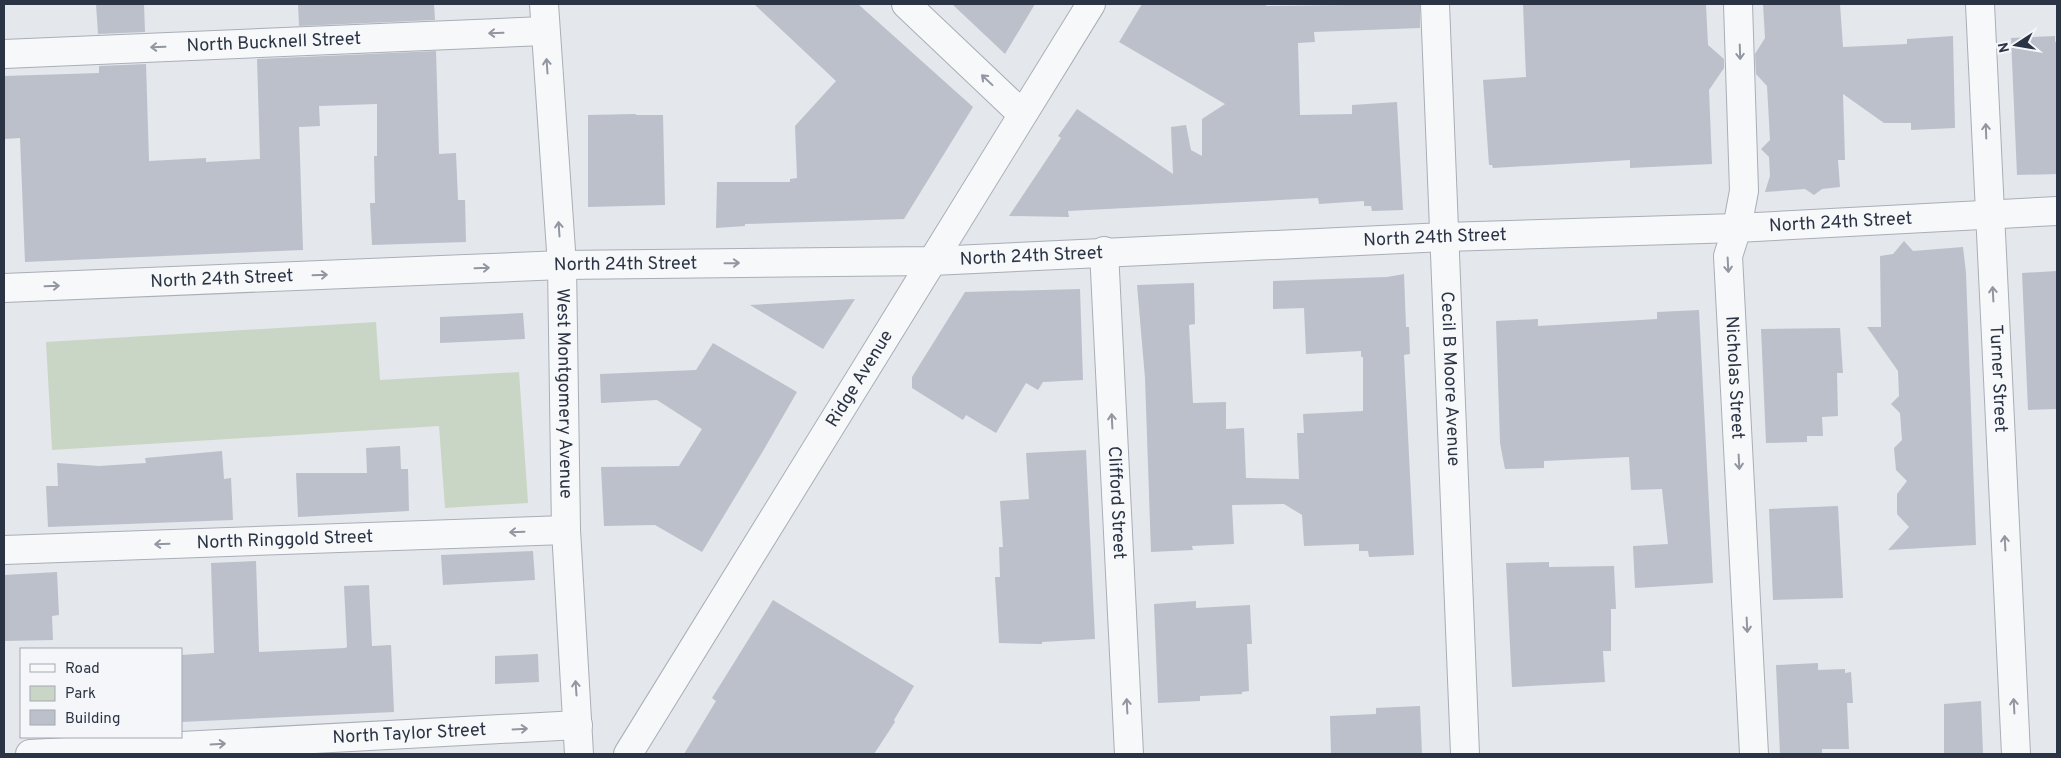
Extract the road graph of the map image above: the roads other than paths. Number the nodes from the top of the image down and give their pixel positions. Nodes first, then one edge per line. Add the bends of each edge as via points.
1 (544, 4) edge
2 (906, 4) edge
3 (1092, 4) edge
4 (1435, 4) edge
5 (1738, 4) edge
6 (1980, 4) edge
7 (544, 31) junction
8 (4, 54) edge
9 (1022, 114) junction
10 (2057, 210) edge
11 (1989, 214) junction
12 (1737, 228) junction
13 (1445, 237) junction
14 (1104, 252) junction
15 (932, 261) junction
16 (562, 265) junction
17 (4, 288) edge
18 (566, 530) junction
19 (4, 550) edge
20 (578, 725) junction
21 (30, 754) edge
22 (579, 754) edge
23 (628, 754) edge
24 (1129, 754) edge
25 (1465, 754) edge
26 (1754, 754) edge
27 (2016, 754) edge

1 - 7 street, West Montgomery Avenue
9 -> 2 street
3 - 9 street, Ridge Avenue
4 - 13 street, Cecil B Moore Avenue
5 -> 12 street, Nicholas Street via 1744,191
11 -> 6 street, Turner Street
7 -> 8 street, North Bucknell Street
16 -> 7 street, West Montgomery Avenue
9 - 15 street, Ridge Avenue
10 - 11 street, North 24th Street
11 - 12 street, North 24th Street
27 -> 11 street, Turner Street
12 - 13 street, North 24th Street
12 -> 26 street, Nicholas Street via 1728,256
13 - 14 street, North 24th Street
13 - 25 street, Cecil B Moore Avenue
14 - 15 street, North 24th Street
24 -> 14 street, Clifford Street
16 -> 15 street, North 24th Street
15 - 23 street, Ridge Avenue
17 -> 16 street, North 24th Street
16 - 18 street, West Montgomery Avenue
18 -> 19 street, North Ringgold Street
20 -> 18 street, West Montgomery Avenue
21 -> 20 street, North Taylor Street
20 - 22 street, West Montgomery Avenue

